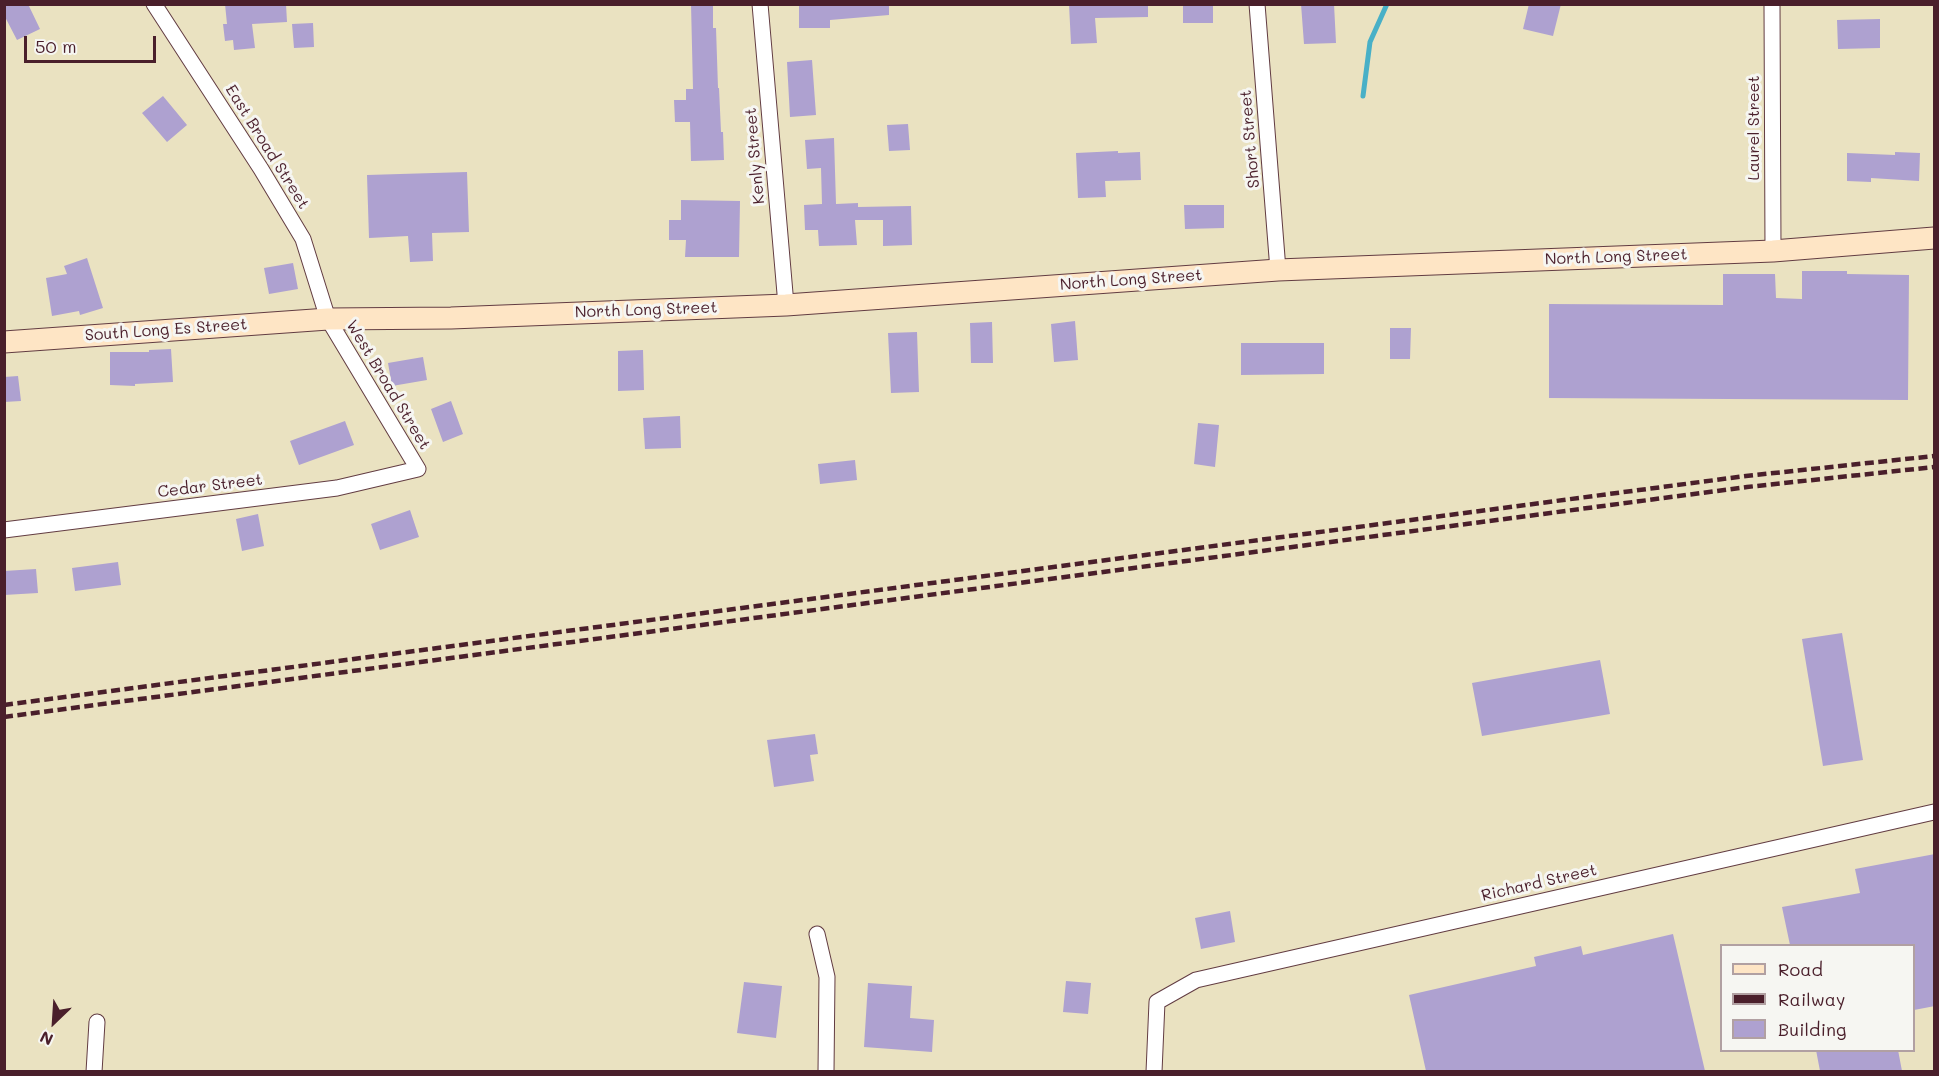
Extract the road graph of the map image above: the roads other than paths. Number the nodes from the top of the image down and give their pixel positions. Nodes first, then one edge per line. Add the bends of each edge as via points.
1 (154, 4) edge
2 (760, 4) edge
3 (1257, 4) edge
4 (1772, 4) edge
5 (1935, 238) edge
6 (1773, 251) junction
7 (1278, 270) junction
8 (786, 305) junction
9 (327, 319) junction
10 (4, 342) edge
11 (418, 470) joint
12 (4, 530) edge
13 (1935, 812) edge
14 (817, 934) dead end
15 (97, 1022) dead end
16 (94, 1071) edge
17 (826, 1071) edge
18 (1154, 1071) edge

1 - 9 street, East Broad Street via 303,239
2 - 8 street, Kenly Street
3 - 7 street, Short Street
4 - 6 street, Laurel Street
5 - 6 street, North Long Street
6 - 7 street, North Long Street
7 - 8 street, North Long Street
8 - 9 street, North Long Street
9 - 10 street, South Long Es Street
9 - 11 street, West Broad Street
11 - 12 street, Cedar Street via 337,488
13 - 18 street, Richard Street via 1196,980 1157,1002
14 - 17 street via 827,977
15 - 16 street

